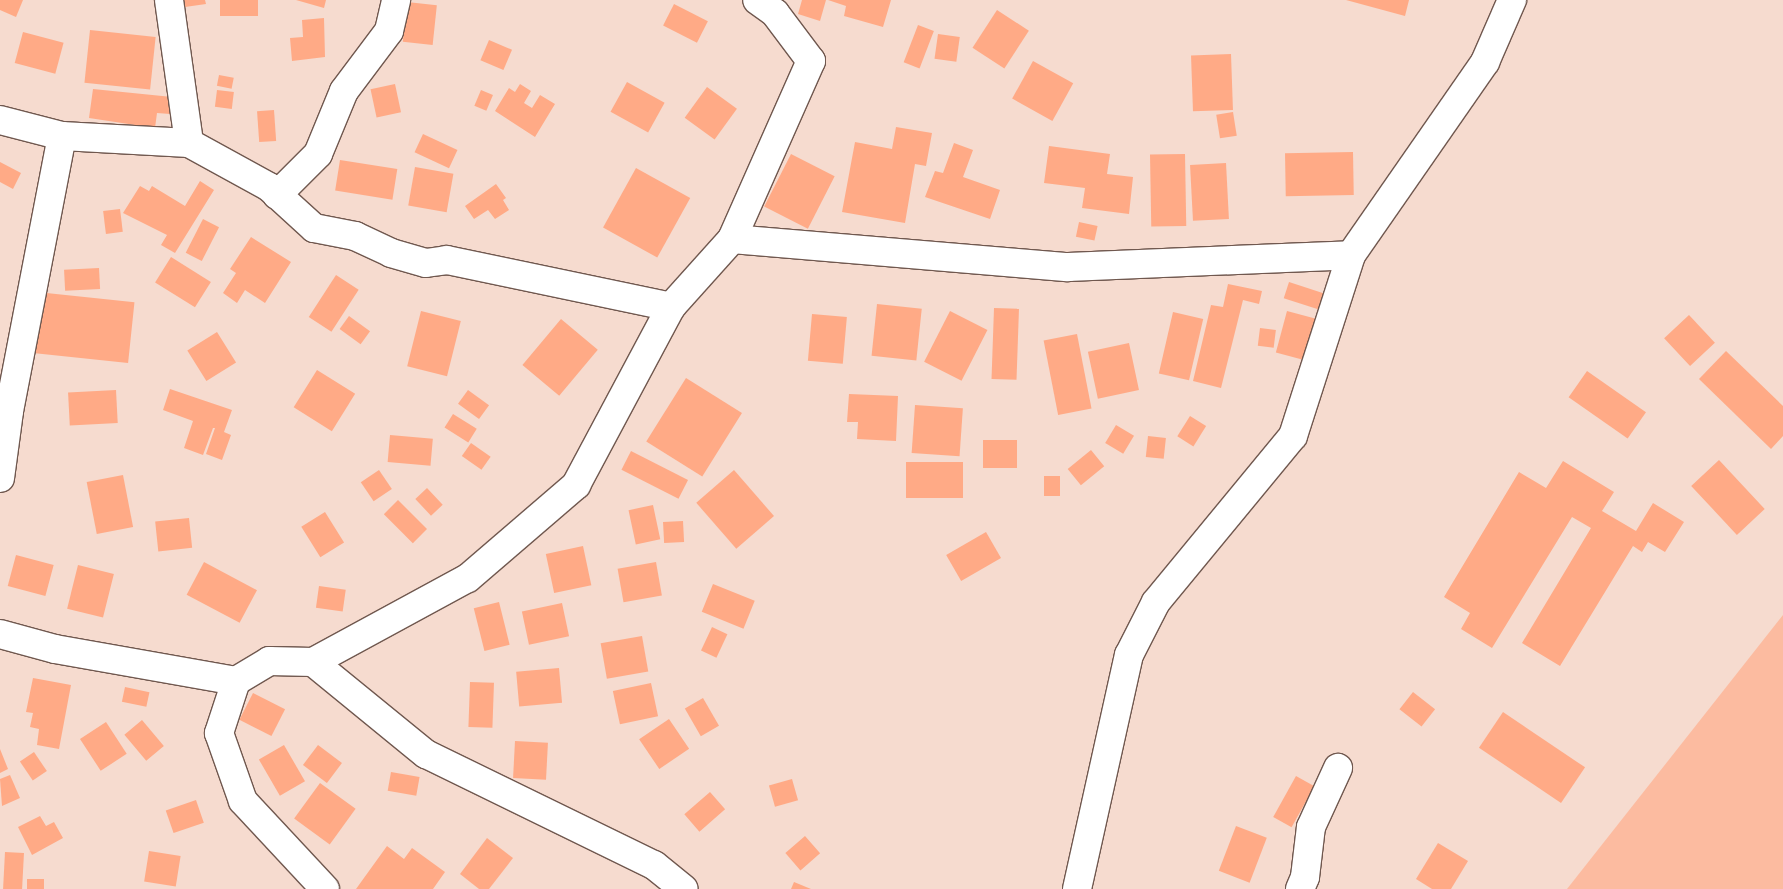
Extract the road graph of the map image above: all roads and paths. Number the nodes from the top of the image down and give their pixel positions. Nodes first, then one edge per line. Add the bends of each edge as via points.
1 (169, 0) edge
2 (396, 0) edge
3 (757, 0) edge
4 (1512, 0) edge
5 (0, 120) edge
6 (62, 136) junction
7 (189, 143) junction
8 (277, 195) junction
9 (732, 239) junction
10 (1351, 255) junction
11 (671, 307) junction
12 (0, 478) edge
13 (0, 634) edge
14 (313, 662) junction
15 (236, 681) junction
16 (1338, 768) dead end
17 (325, 889) edge
18 (684, 889) edge
19 (1077, 889) edge
20 (1300, 889) edge

1 - 7 street
2 - 8 street via 389,31 344,91 318,154
3 - 9 street via 775,12 811,61
4 - 10 street via 1486,62
5 - 6 street
6 - 7 street
6 - 12 street via 9,411
7 - 8 street via 269,187
8 - 11 street via 314,228 355,236 391,253 426,263 447,260
9 - 10 street via 1068,267
9 - 11 street
10 - 19 street via 1293,436 1156,602 1129,655
11 - 14 street via 576,485 468,578
13 - 15 street via 54,649
14 - 15 street via 269,660
14 - 18 street via 426,754 654,865
15 - 17 street via 219,732 243,801
16 - 20 street via 1311,828 1305,877

